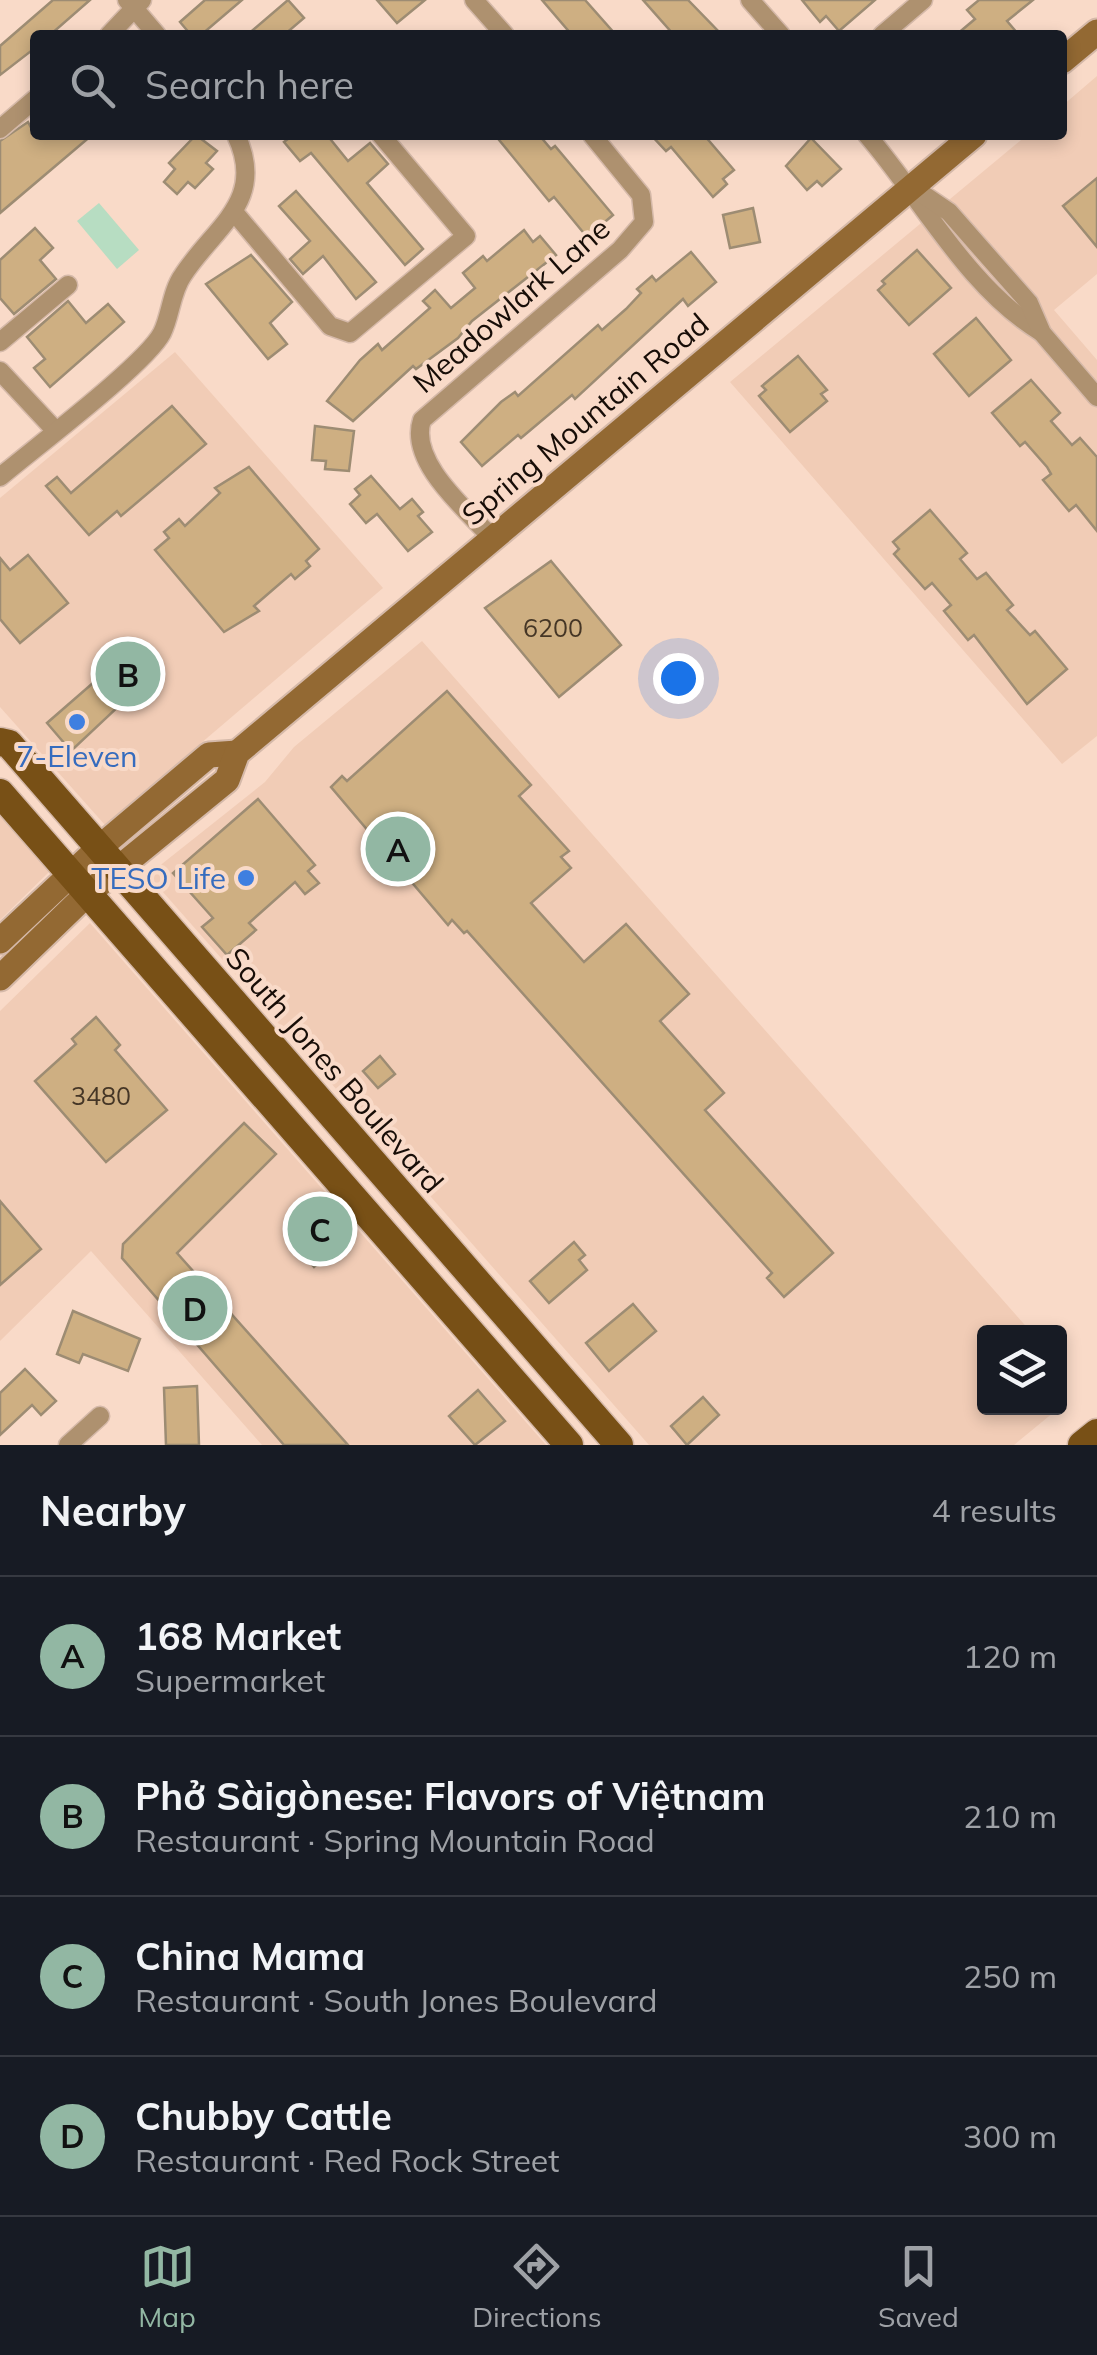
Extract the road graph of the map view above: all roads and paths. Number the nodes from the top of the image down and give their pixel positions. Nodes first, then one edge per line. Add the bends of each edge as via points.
1 (474, 0) edge
2 (750, 0) edge
3 (923, 0) edge
4 (135, 3) edge
5 (114, 30) edge
6 (154, 30) edge
7 (501, 30) edge
8 (777, 30) edge
9 (888, 30) edge
10 (1097, 32) edge
11 (1067, 57) edge
12 (30, 103) edge
13 (0, 129) edge
14 (238, 140) edge
15 (385, 140) edge
16 (596, 140) edge
17 (872, 140) edge
18 (968, 140) edge
19 (912, 187) junction
20 (234, 212) junction
21 (68, 285) dead end
22 (0, 342) edge
23 (0, 371) edge
24 (1097, 397) edge
25 (55, 430) junction
26 (0, 477) edge
27 (493, 538) junction
28 (0, 742) edge
29 (238, 753) junction
30 (0, 793) edge
31 (99, 848) junction
32 (119, 870) junction
33 (78, 885) junction
34 (0, 941) edge
35 (0, 978) edge
36 (464, 1269) junction
37 (446, 1304) junction
38 (100, 1416) dead end
39 (1097, 1433) edge
40 (68, 1445) edge
41 (569, 1445) edge
42 (620, 1445) edge
43 (1082, 1445) edge

1 - 7 street
2 - 8 street
3 - 9 street
4 - 5 street
4 - 6 street
10 - 11 main road
12 - 13 street
14 - 20 street via 246,182
15 - 20 street via 466,236 350,333 330,326
16 - 27 street, Meadowlark Lane via 641,196 644,222 422,420 419,444 437,475
17 - 19 street
18 - 19 main road, Spring Mountain Road
19 - 24 street via 949,212 1029,303 1042,332
19 - 27 main road, Spring Mountain Road
20 - 25 street via 181,277 162,334
21 - 22 street
23 - 25 street
25 - 26 street
27 - 29 main road, Spring Mountain Road
28 - 31 main road, South Jones Boulevard via 9,744
29 - 31 main road, Spring Mountain Road via 209,755
29 - 32 main road, Spring Mountain Road via 227,780
30 - 33 main road
31 - 32 main road, South Jones Boulevard
31 - 33 main road, Spring Mountain Road
32 - 33 main road, Spring Mountain Road
32 - 36 main road, South Jones Boulevard
33 - 34 main road, Spring Mountain Road
33 - 35 main road, Spring Mountain Road
33 - 37 main road
36 - 37 main road
36 - 42 main road, South Jones Boulevard
37 - 41 main road
38 - 40 street
39 - 43 main road

